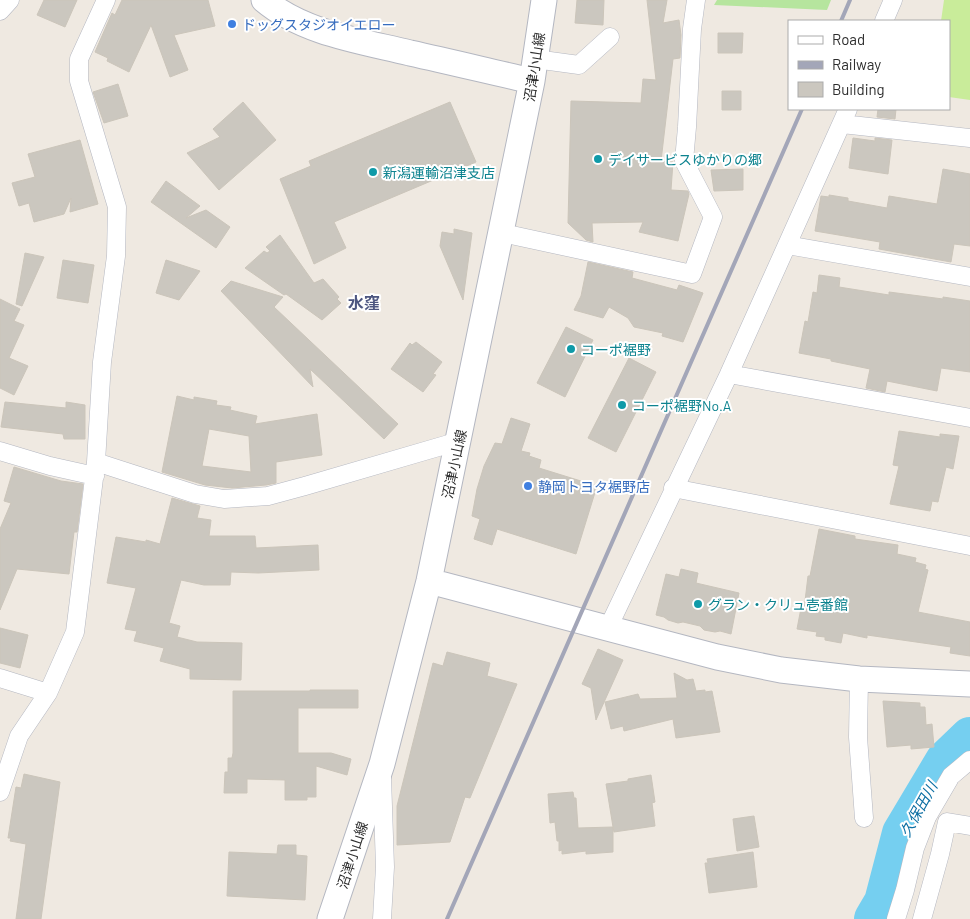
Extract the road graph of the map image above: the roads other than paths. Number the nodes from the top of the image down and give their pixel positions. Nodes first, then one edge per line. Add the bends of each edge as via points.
1 (10, 0) edge
2 (106, 0) edge
3 (264, 0) edge
4 (544, 0) edge
5 (696, 0) edge
6 (893, 0) edge
7 (0, 11) edge
8 (884, 20) edge
9 (610, 37) dead end
10 (534, 70) junction
11 (845, 116) edge
12 (970, 138) edge
13 (502, 233) junction
14 (787, 245) junction
15 (970, 277) edge
16 (729, 374) junction
17 (970, 418) edge
18 (459, 441) junction
19 (0, 451) edge
20 (95, 469) junction
21 (673, 488) junction
22 (970, 546) edge
23 (429, 581) junction
24 (608, 628) junction
25 (0, 678) edge
26 (860, 679) junction
27 (970, 684) edge
28 (48, 693) junction
29 (970, 760) edge
30 (382, 764) junction
31 (0, 792) edge
32 (927, 817) junction
33 (864, 818) dead end
34 (947, 822) junction
35 (970, 826) edge
36 (330, 919) edge
37 (382, 919) edge
38 (896, 919) edge
39 (922, 919) edge

1 - 7 street
2 - 20 street via 79,59 79,81 117,207 116,256 102,362
3 - 10 main road via 305,24 351,39
4 - 10 main road, 沼津小山線
5 - 13 street via 684,161 713,217 692,274
6 - 8 street
9 - 10 street via 579,65
10 - 13 main road, 沼津小山線
11 - 12 street
11 - 14 street
13 - 18 main road, 沼津小山線
14 - 15 street
14 - 16 street
16 - 17 street
16 - 21 street
18 - 20 street via 268,496 224,498 195,494
18 - 23 main road, 沼津小山線
19 - 20 street via 50,466
20 - 28 street via 75,632
21 - 22 street
21 - 24 street
23 - 24 main road
23 - 30 main road, 沼津小山線
24 - 26 main road via 726,659 781,670
25 - 28 street
26 - 27 main road
26 - 33 street via 858,737
28 - 31 street via 19,736
29 - 32 street via 951,776
30 - 36 main road, 沼津小山線
30 - 37 street via 385,867
32 - 34 street
32 - 38 street
34 - 35 street
34 - 39 street

